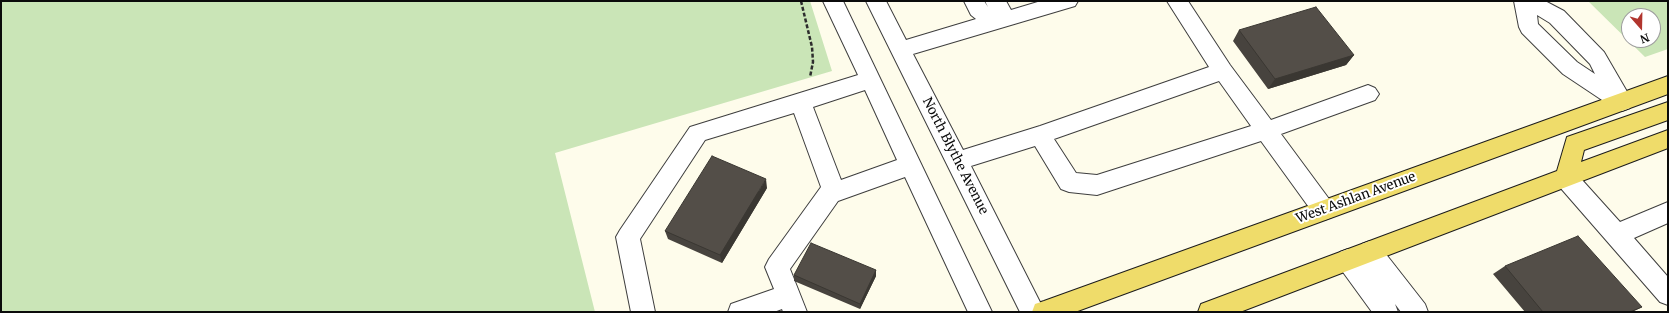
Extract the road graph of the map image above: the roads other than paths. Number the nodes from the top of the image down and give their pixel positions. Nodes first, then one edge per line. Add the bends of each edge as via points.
1 (833, 1) edge
2 (876, 1) edge
3 (974, 1) edge
4 (995, 1) edge
5 (1068, 1) edge
6 (1524, 1) edge
7 (1528, 1) edge
8 (1182, 2) edge
9 (995, 22) junction
10 (901, 49) junction
11 (1223, 71) junction
12 (871, 80) junction
13 (1668, 85) edge
14 (1368, 94) dead end
15 (800, 101) junction
16 (1622, 102) junction
17 (1668, 111) edge
18 (1267, 130) junction
19 (1040, 135) junction
20 (1668, 139) edge
21 (958, 161) junction
22 (911, 165) junction
23 (1566, 178) junction
24 (834, 192) junction
25 (1324, 210) junction
26 (1668, 212) edge
27 (1616, 235) junction
28 (1370, 252) junction
29 (1348, 260) junction
30 (1668, 294) edge
31 (792, 304) edge
32 (643, 312) edge
33 (740, 312) edge
34 (980, 312) edge
35 (1033, 312) edge
36 (1044, 312) edge
37 (1210, 312) edge
38 (1386, 312) edge
39 (1416, 312) edge

1 - 12 street
2 - 10 street, North Blythe Avenue
3 - 9 street via 978,10
4 - 9 street via 1001,10
5 - 9 street
6 - 16 street via 1530,26 1570,68
7 - 16 street via 1557,17 1597,58
8 - 11 street
9 - 10 street
10 - 21 street, North Blythe Avenue
11 - 18 street
11 - 19 street
12 - 15 street
12 - 22 street
13 - 16 main road, West Ashlan Avenue
14 - 18 street
15 - 24 street
15 - 32 street via 698,133 628,237
16 - 25 main road, West Ashlan Avenue
17 - 23 main road via 1575,144
18 - 19 street via 1097,185 1069,182
18 - 25 street
19 - 21 street
20 - 23 main road
21 - 35 street, North Blythe Avenue
22 - 24 street
22 - 34 street
23 - 27 street
23 - 28 main road
24 - 31 street via 830,193 777,267
25 - 36 main road, West Ashlan Avenue
26 - 27 street
27 - 30 street
28 - 29 main road
28 - 39 street
29 - 37 main road
29 - 38 street
31 - 33 street

